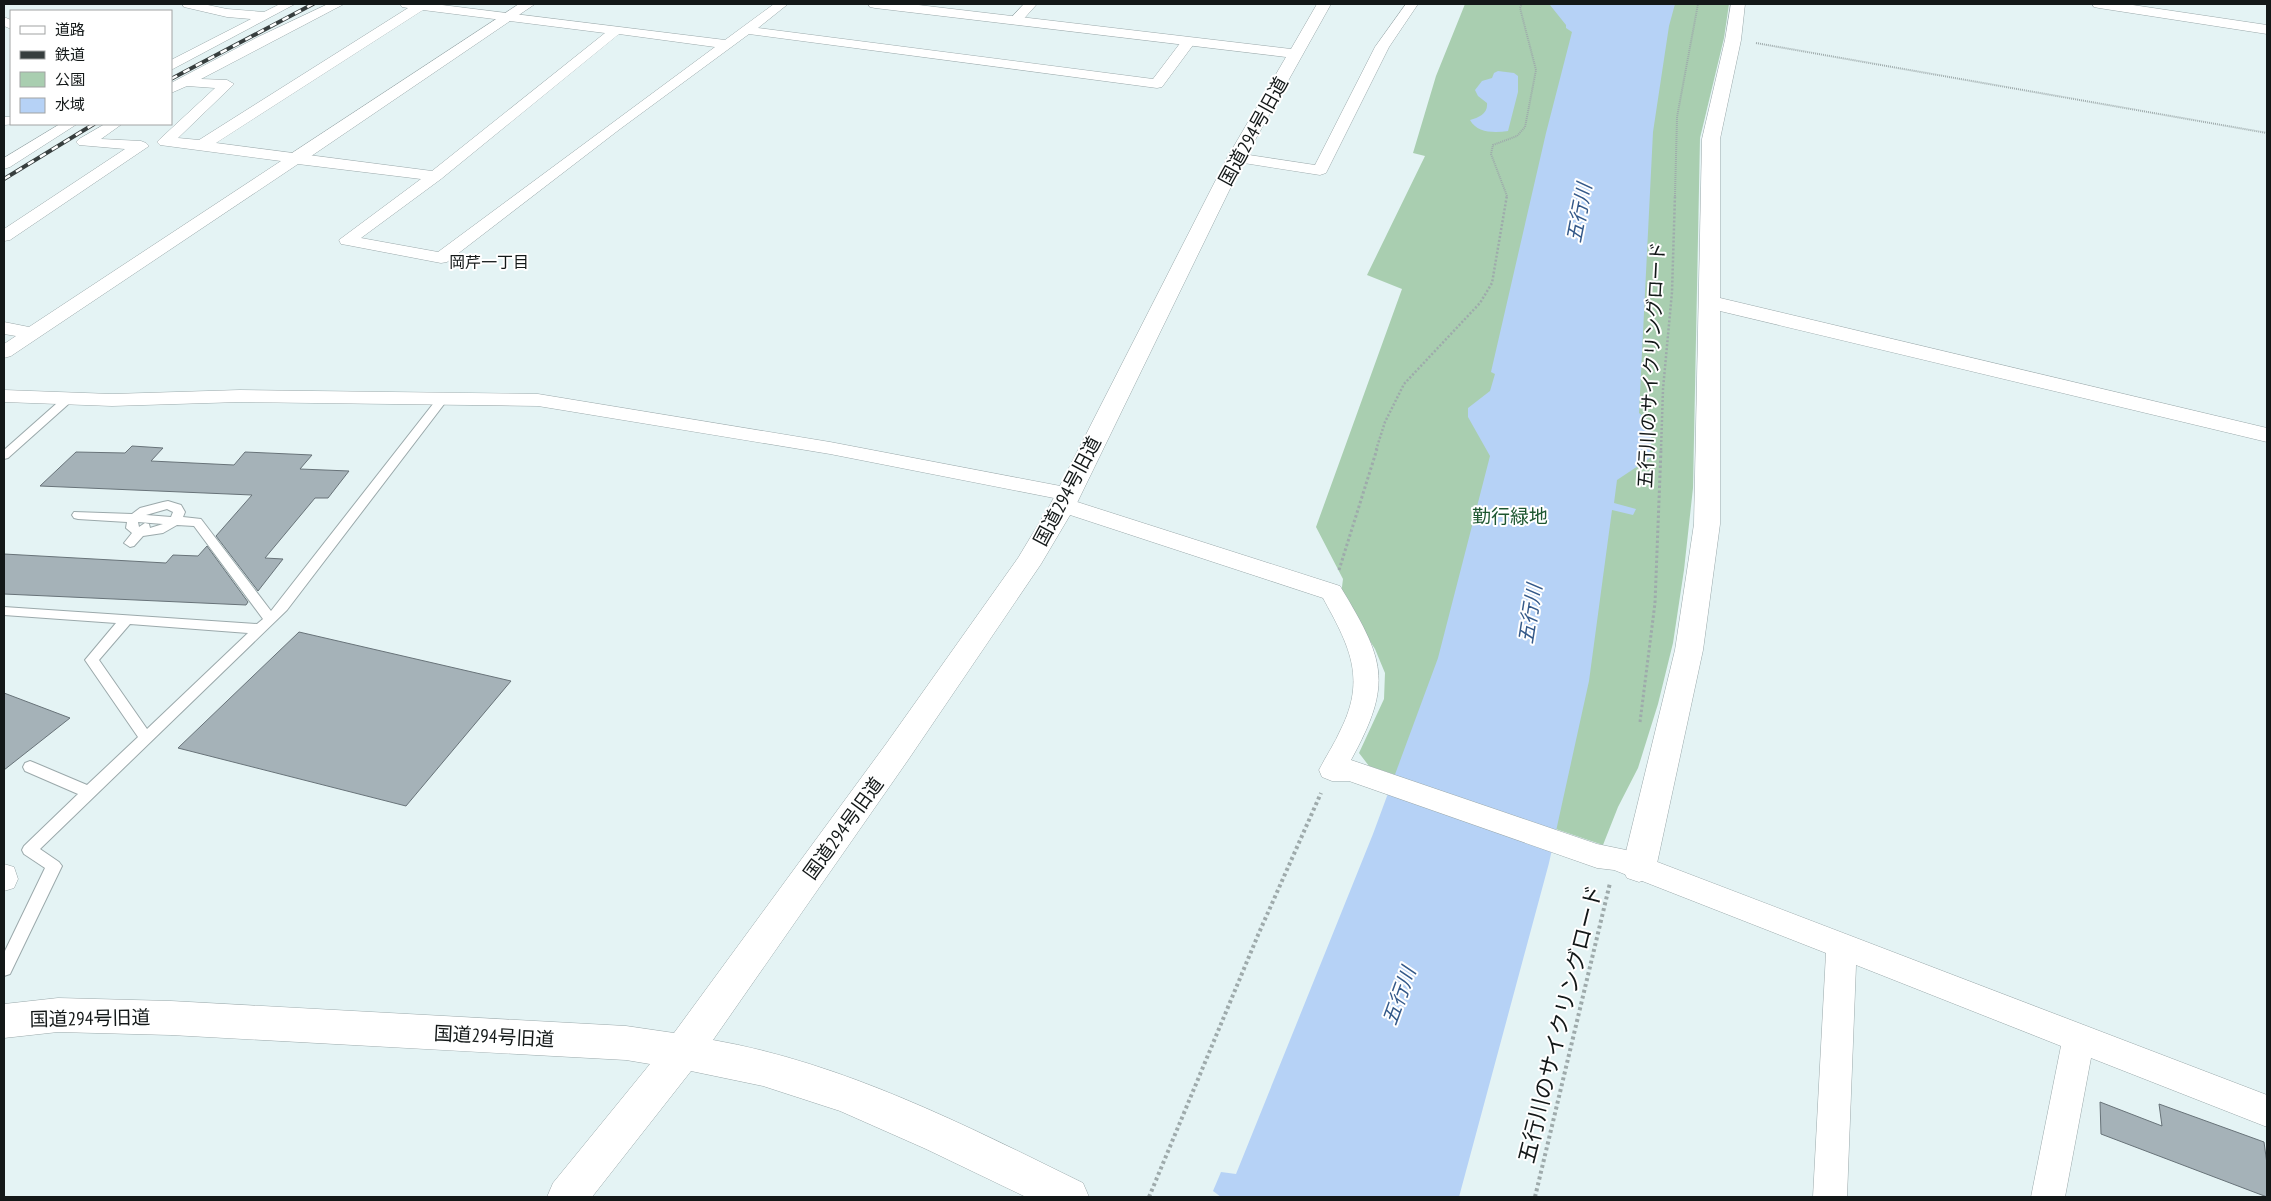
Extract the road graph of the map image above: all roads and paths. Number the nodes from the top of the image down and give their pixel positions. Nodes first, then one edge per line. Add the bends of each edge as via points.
1 (188, 4) edge
2 (289, 4) edge
3 (338, 4) edge
4 (405, 4) edge
5 (528, 4) edge
6 (782, 4) edge
7 (875, 4) edge
8 (1031, 4) edge
9 (1324, 4) edge
10 (1412, 4) edge
11 (1522, 4) edge
12 (1698, 4) edge
13 (1738, 4) edge
14 (2099, 4) edge
15 (422, 6) junction
16 (265, 16) junction
17 (507, 17) junction
18 (1015, 20) junction
19 (615, 30) junction
20 (746, 30) junction
21 (2267, 30) edge
22 (1733, 40) junction
23 (1189, 41) junction
24 (727, 44) junction
25 (1296, 54) junction
26 (172, 65) edge
27 (184, 82) junction
28 (172, 88) edge
29 (66, 125) edge
30 (113, 125) edge
31 (2267, 133) edge
32 (164, 142) junction
33 (202, 145) junction
34 (141, 146) junction
35 (1236, 158) junction
36 (295, 159) junction
37 (4, 164) edge
38 (435, 176) junction
39 (4, 236) edge
40 (1709, 302) junction
41 (4, 328) edge
42 (32, 333) junction
43 (4, 352) edge
44 (4, 396) edge
45 (444, 397) junction
46 (69, 398) junction
47 (2267, 435) edge
48 (4, 456) edge
49 (1066, 499) junction
50 (170, 502) junction
51 (78, 515) dead end
52 (134, 519) junction
53 (153, 520) junction
54 (175, 520) junction
55 (140, 532) junction
56 (130, 543) dead end
57 (1332, 592) junction
58 (4, 611) edge
59 (127, 619) junction
60 (270, 619) junction
61 (260, 629) junction
62 (1639, 728) dead end
63 (146, 738) junction
64 (30, 767) dead end
65 (1341, 770) junction
66 (88, 792) junction
67 (1617, 861) junction
68 (1842, 946) junction
69 (4, 969) edge
70 (4, 1021) edge
71 (2078, 1039) junction
72 (683, 1052) junction
73 (2267, 1111) edge
74 (578, 1194) edge
75 (1069, 1197) edge
76 (1149, 1197) edge
77 (1535, 1197) edge
78 (1830, 1197) edge
79 (2048, 1197) edge

1 - 16 street via 227,13
2 - 16 street
3 - 27 street
4 - 15 street
5 - 17 main road
6 - 20 street
7 - 18 main road
8 - 18 street
9 - 25 main road, 国道294号旧道
10 - 35 street via 1382,47 1320,170
11 - 57 path via 1520,8 1536,70 1525,127 1517,136 1493,145 1491,154 1507,195 1492,283 1480,304 1404,384 1385,422
12 - 62 path, 五行川のサイクリングロード via 1678,117 1672,292 1663,389 1656,603
13 - 22 main road
14 - 21 main road
15 - 17 street
15 - 33 street
16 - 26 street
17 - 19 street
17 - 36 main road
18 - 23 main road
19 - 24 street
19 - 38 street
20 - 23 street via 1157,84
20 - 24 street
22 - 31 path
22 - 40 main road via 1711,139
23 - 25 main road
24 - 38 street via 441,258 347,240
25 - 35 main road, 国道294号旧道
27 - 28 street
27 - 32 street via 227,84
29 - 37 street
30 - 34 street via 84,142
32 - 33 street
32 - 34 street
33 - 36 street
34 - 39 street
35 - 49 main road, 国道294号旧道
36 - 38 street
36 - 42 street
40 - 47 main road
40 - 67 main road via 1708,524 1689,650
41 - 42 street
42 - 43 street
44 - 46 street
45 - 46 street
45 - 49 street via 538,400 656,418 830,448
45 - 60 lane via 283,607
46 - 48 lane
49 - 57 street
49 - 72 main road, 国道294号旧道 via 1028,564 975,642
50 - 52 lane
50 - 53 lane
50 - 54 lane via 179,512
51 - 52 lane
52 - 53 lane
52 - 55 lane via 132,528
53 - 54 lane
53 - 55 lane
54 - 55 lane via 162,528
54 - 60 lane via 197,522
55 - 56 lane
57 - 65 street via 1362,651 1368,690
58 - 59 lane
59 - 61 lane
59 - 63 lane via 92,660
60 - 61 lane
61 - 63 lane
63 - 66 lane
64 - 66 lane
65 - 67 street
65 - 76 path via 1255,944
66 - 69 lane via 29,850 54,866
67 - 68 street
67 - 77 path, 五行川のサイクリングロード
68 - 71 street
68 - 78 street
70 - 72 main road, 国道294号旧道 via 58,1015 171,1018 626,1043
71 - 73 street
71 - 79 street
72 - 74 main road
72 - 75 main road via 737,1061 807,1080 891,1112

